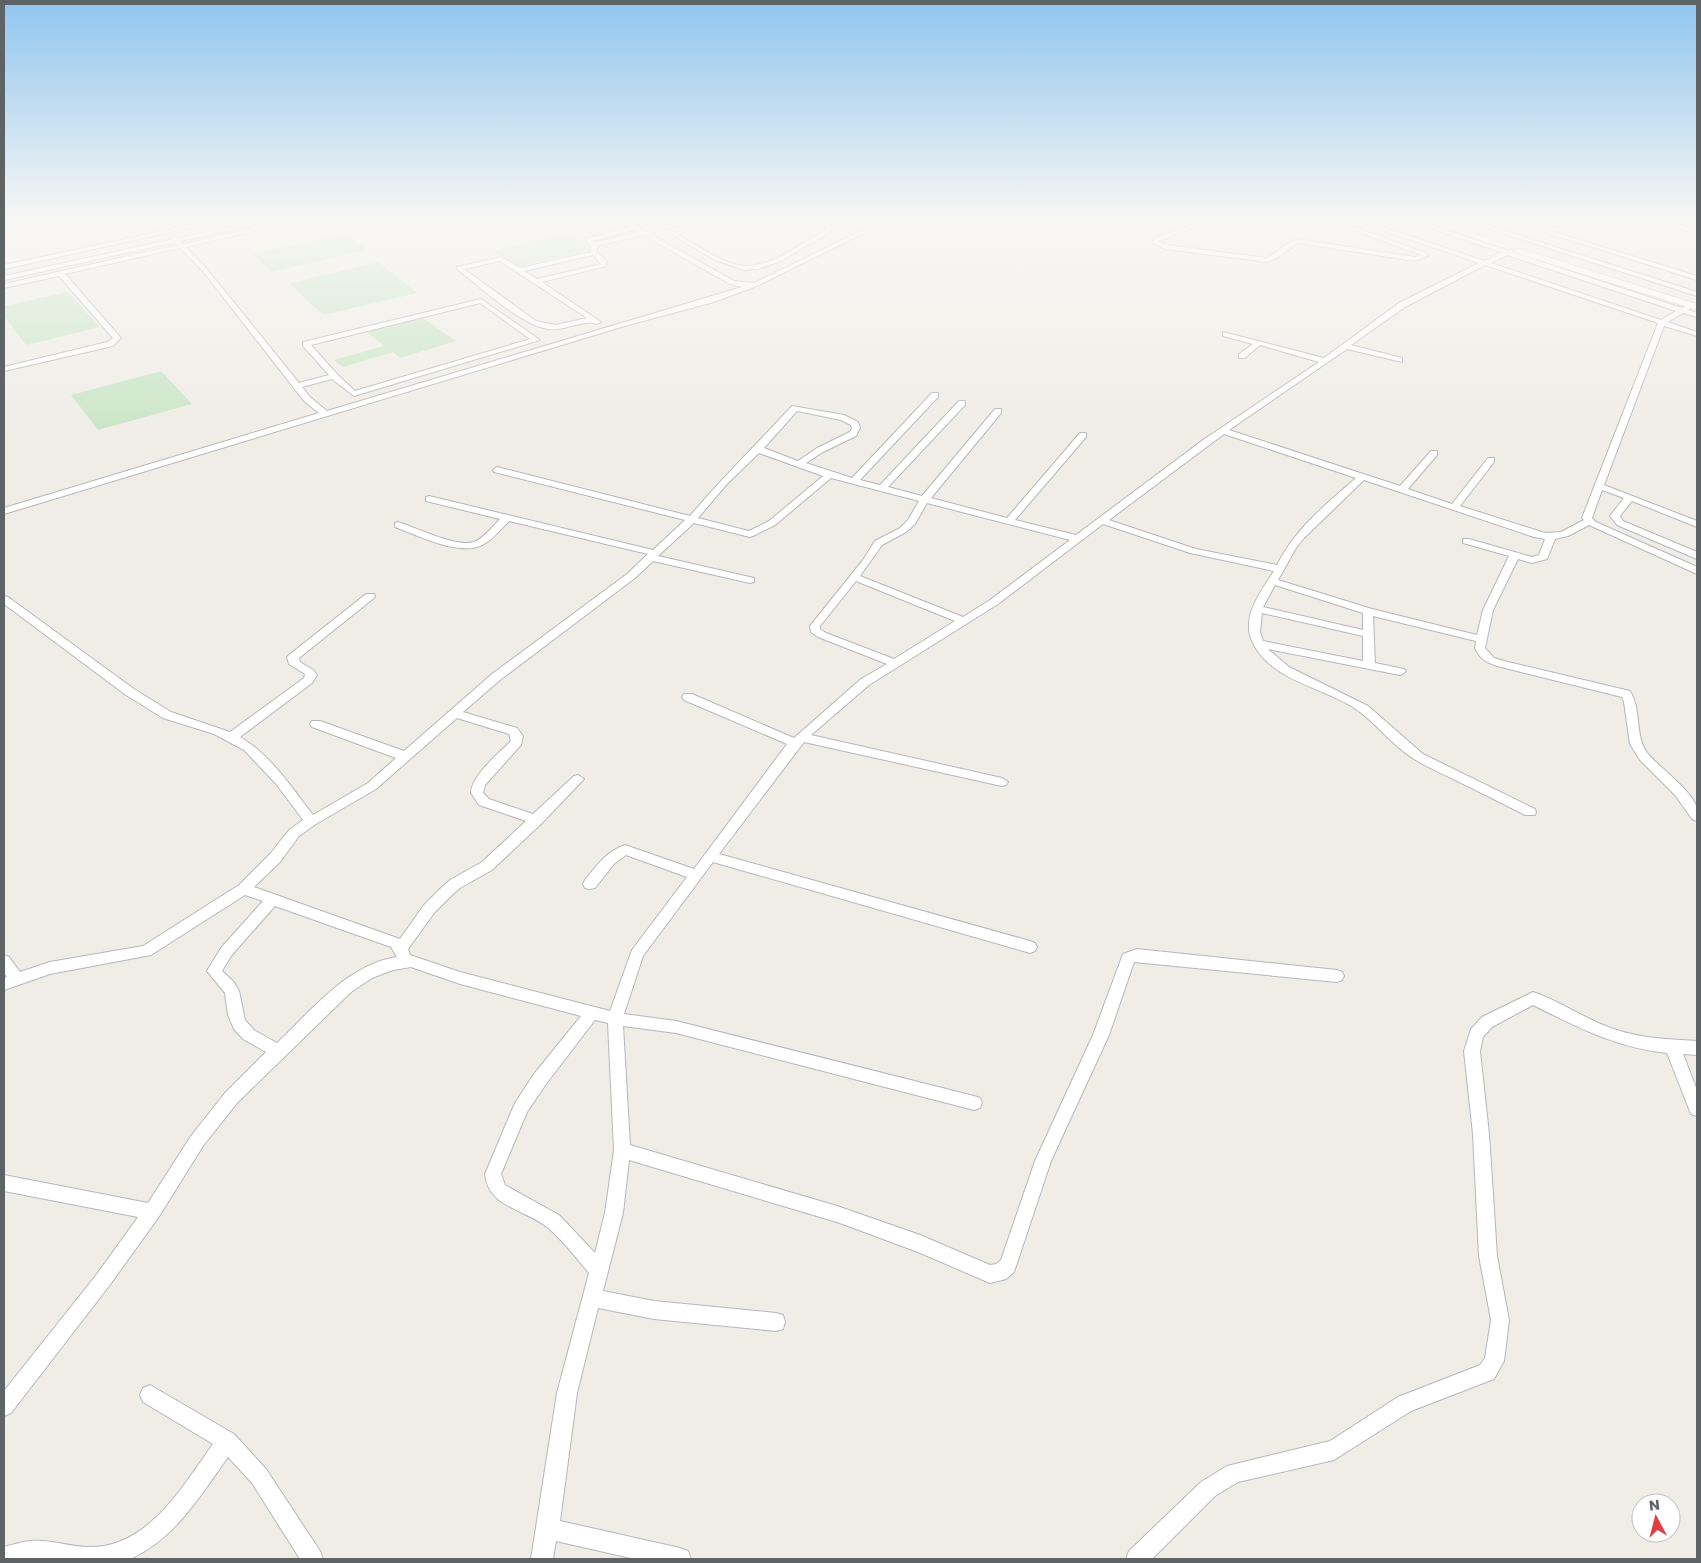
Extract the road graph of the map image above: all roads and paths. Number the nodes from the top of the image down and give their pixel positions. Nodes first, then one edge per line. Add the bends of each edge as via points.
1 (79, 295) edge
2 (225, 295) edge
3 (495, 295) edge
4 (557, 295) edge
5 (727, 295) edge
6 (1421, 295) edge
7 (1582, 295) edge
8 (1659, 295) edge
9 (1692, 306) edge
10 (1697, 315) edge
11 (593, 319) junction
12 (1662, 322) junction
13 (607, 329) junction
14 (1226, 334) dead end
15 (1697, 334) edge
16 (1258, 343) junction
17 (1345, 346) junction
18 (1242, 356) dead end
19 (1399, 360) dead end
20 (1325, 361) junction
21 (4, 369) edge
22 (328, 369) junction
23 (334, 376) junction
24 (291, 378) junction
25 (297, 386) junction
26 (935, 395) dead end
27 (962, 403) dead end
28 (998, 412) dead end
29 (326, 414) junction
30 (1224, 431) junction
31 (1083, 435) dead end
32 (758, 449) junction
33 (1434, 453) dead end
34 (1491, 460) dead end
35 (799, 464) junction
36 (497, 470) dead end
37 (829, 475) junction
38 (1361, 478) junction
39 (853, 482) junction
40 (1599, 486) junction
41 (882, 488) junction
42 (1401, 491) junction
43 (1630, 497) junction
44 (429, 499) dead end
45 (925, 499) junction
46 (1454, 508) junction
47 (4, 512) edge
48 (507, 518) junction
49 (691, 520) junction
50 (1008, 520) junction
51 (1102, 521) junction
52 (1589, 521) junction
53 (1697, 524) edge
54 (398, 526) dead end
55 (1550, 538) junction
56 (1079, 539) junction
57 (1466, 541) dead end
58 (652, 555) junction
59 (1514, 556) junction
60 (1697, 556) edge
61 (1280, 569) junction
62 (1697, 571) edge
63 (854, 577) junction
64 (750, 580) dead end
65 (1272, 581) junction
66 (370, 596) dead end
67 (4, 599) edge
68 (1257, 609) junction
69 (1368, 611) junction
70 (964, 620) junction
71 (1368, 634) junction
72 (1482, 639) junction
73 (1259, 644) junction
74 (895, 662) junction
75 (1369, 665) junction
76 (1400, 671) dead end
77 (688, 697) dead end
78 (454, 713) junction
79 (316, 724) dead end
80 (231, 738) junction
81 (797, 740) junction
82 (404, 756) junction
83 (578, 779) dead end
84 (1002, 782) dead end
85 (1530, 812) dead end
86 (1697, 816) edge
87 (311, 820) junction
88 (537, 820) junction
89 (711, 857) junction
90 (697, 875) junction
91 (590, 884) dead end
92 (244, 889) junction
93 (272, 900) junction
94 (1030, 947) dead end
95 (402, 955) junction
96 (4, 960) edge
97 (1337, 976) dead end
98 (10, 981) edge
99 (592, 1013) junction
100 (615, 1019) junction
101 (1672, 1047) junction
102 (1697, 1048) edge
103 (278, 1051) junction
104 (974, 1102) dead end
105 (1697, 1109) edge
106 (622, 1150) junction
107 (4, 1183) edge
108 (152, 1212) junction
109 (599, 1270) junction
110 (592, 1298) junction
111 (776, 1322) dead end
112 (150, 1395) dead end
113 (4, 1406) edge
114 (227, 1441) junction
115 (548, 1529) junction
116 (4, 1558) edge
117 (312, 1559) edge
118 (542, 1559) edge
119 (680, 1559) edge
120 (1137, 1559) edge

1 - 21 street via 117,338 110,344
2 - 24 street
3 - 11 street via 543,327 557,328
4 - 11 street
5 - 13 street
6 - 17 street
7 - 12 street
8 - 9 main road
9 - 10 street
9 - 12 street
11 - 13 street
12 - 15 street
12 - 40 street
13 - 29 street
14 - 16 street
16 - 18 street
16 - 20 street
17 - 19 street
17 - 20 street
20 - 30 street
22 - 23 street
22 - 23 street via 306,344 481,301 536,340 354,394
22 - 24 street
23 - 25 street
24 - 25 street
25 - 29 street
26 - 39 street
27 - 41 street
28 - 45 street
29 - 47 street
30 - 38 street
30 - 51 street
31 - 50 street
32 - 35 street
32 - 35 street via 797,407 848,419 855,424 853,434
32 - 49 street
33 - 42 street
34 - 46 street
35 - 37 street
36 - 49 street
37 - 39 street
37 - 49 street via 755,533 747,534
38 - 42 street
38 - 61 street via 1292,546
39 - 41 street
40 - 43 street
40 - 52 street via 1587,518
41 - 45 street
42 - 46 street
43 - 53 street
43 - 60 street via 1615,516 1620,523
44 - 48 street
45 - 50 street
45 - 63 street via 912,522 904,530 878,543
46 - 55 street
48 - 54 street via 483,540 471,546
48 - 58 street
49 - 58 street
50 - 56 street
51 - 56 street
51 - 61 street via 1194,551
52 - 55 street
52 - 62 street
55 - 59 street via 1542,557 1532,560
56 - 70 street via 994,602
57 - 59 street
58 - 64 street
58 - 78 street via 631,576 496,677
59 - 72 street via 1488,610
61 - 65 street
63 - 70 street
63 - 74 street via 820,618 815,630
65 - 68 street
65 - 69 street
66 - 80 street via 293,657 295,664 311,675 308,680
67 - 80 street via 130,692 167,715
68 - 71 street
68 - 73 street via 1253,629
69 - 71 street
69 - 72 street
70 - 74 street
71 - 75 street
72 - 86 street via 1480,648 1490,660 1626,694 1636,744
73 - 75 street
73 - 85 street via 1281,667 1372,714 1418,757
74 - 81 street via 865,682
75 - 76 street
77 - 81 street
78 - 82 street
78 - 88 street via 513,731 517,736 517,742 482,779 476,791 484,802
79 - 82 street
80 - 87 street via 248,747
81 - 84 street
81 - 89 street
82 - 87 street via 372,786
83 - 88 street
87 - 92 street via 294,833
88 - 95 street via 487,866 447,891 429,909
89 - 90 street
89 - 94 street
90 - 91 street via 624,850
90 - 100 street via 637,954
92 - 93 street
92 - 98 street via 146,951 50,968
93 - 95 street via 396,943
93 - 103 street via 226,952 214,971 234,994 236,1017 241,1026 251,1037
95 - 99 street via 460,978
95 - 103 street via 346,988
96 - 98 street
97 - 106 street via 1137,955 1128,958 1101,1034 1043,1161 1008,1266 1000,1273 990,1274 837,1214
99 - 100 street
99 - 109 street via 521,1108 493,1174 499,1191 553,1221
100 - 104 street via 676,1027
100 - 106 street
101 - 102 street
101 - 105 street
101 - 120 street via 1621,1038 1533,998 1487,1022 1476,1034 1472,1052 1481,1134 1488,1256 1500,1320 1494,1361 1487,1372 1404,1404 1334,1450 1234,1474 1208,1489
103 - 108 street via 197,1140
106 - 109 street via 614,1214
107 - 108 street
108 - 113 street
109 - 110 street
110 - 111 street via 654,1310
110 - 115 street via 567,1393
112 - 114 street
114 - 116 street via 183,1502 156,1532 137,1546 110,1557 92,1558 32,1550
114 - 117 street via 259,1476
115 - 118 street
115 - 119 street

